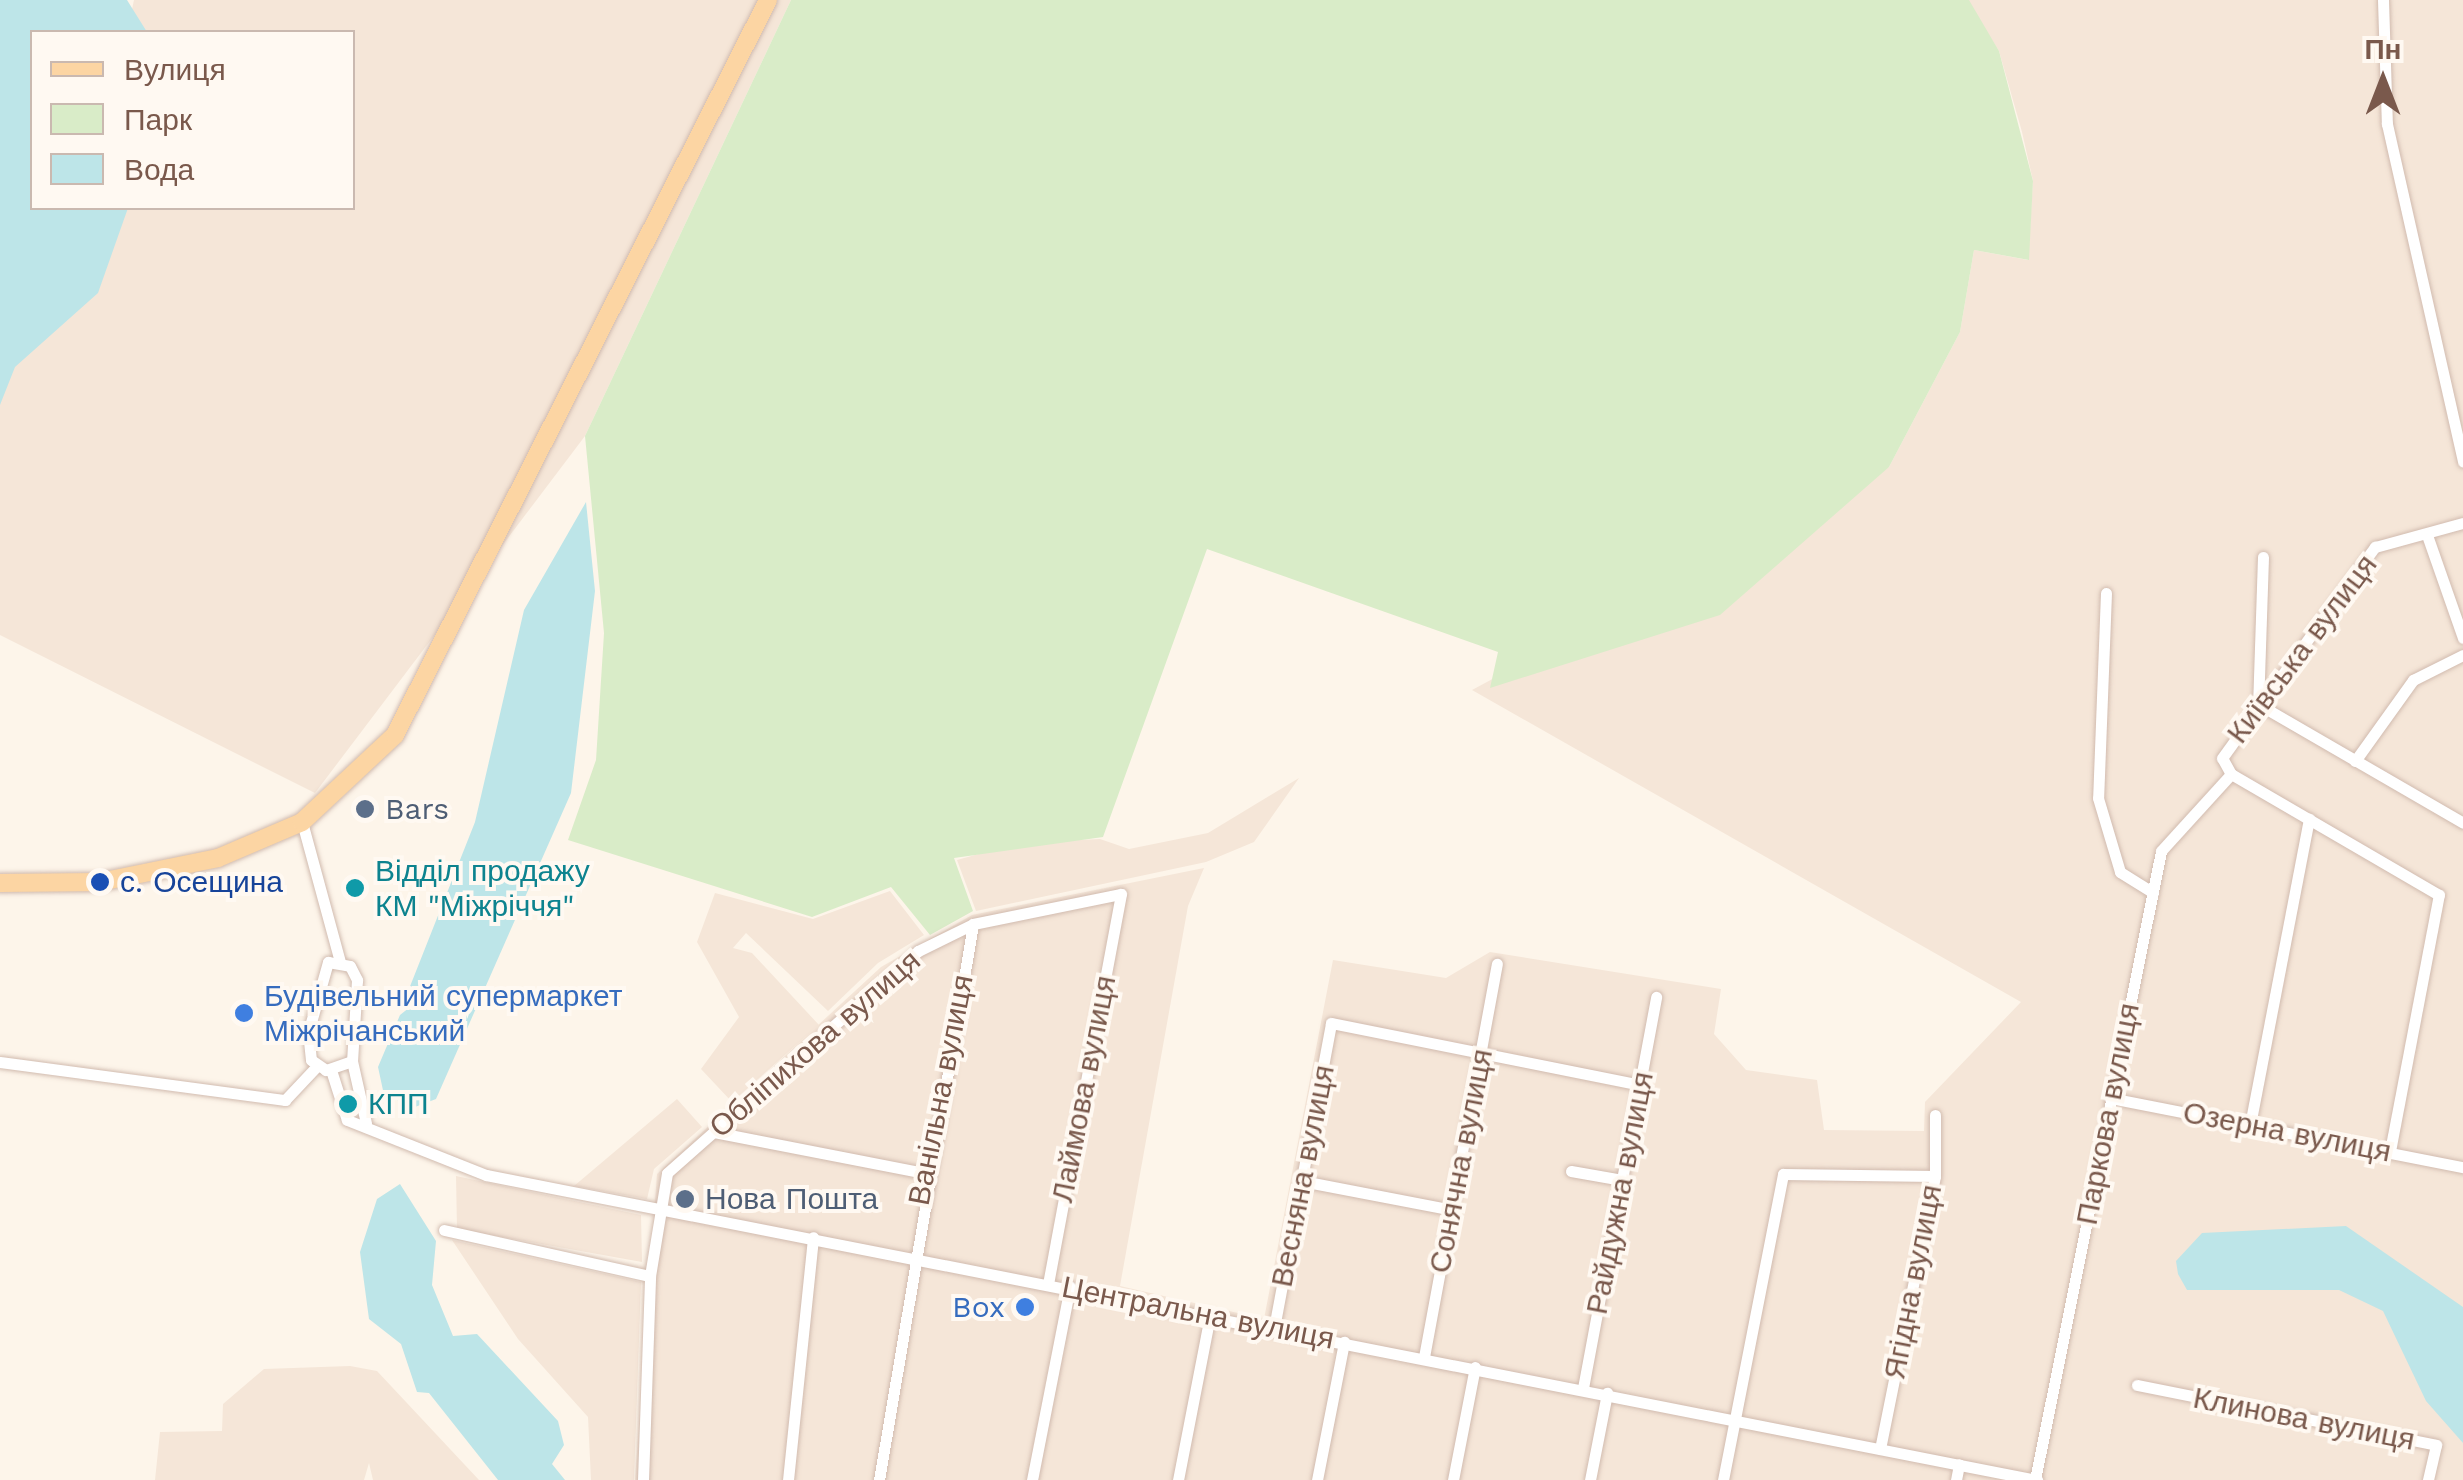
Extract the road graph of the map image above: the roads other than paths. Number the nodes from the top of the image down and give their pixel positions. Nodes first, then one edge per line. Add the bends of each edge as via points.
1 (768, 0) edge
2 (2383, 0) edge
3 (2463, 462) edge
4 (2463, 522) edge
5 (2427, 535) junction
6 (2263, 556) dead end
7 (2106, 592) dead end
8 (2463, 638) edge
9 (2463, 655) edge
10 (2258, 704) junction
11 (2354, 762) junction
12 (2231, 774) junction
13 (2309, 819) junction
14 (302, 822) junction
15 (2463, 823) edge
16 (0, 882) edge
17 (2153, 893) junction
18 (1120, 894) joint
19 (973, 924) junction
20 (334, 962) junction
21 (1497, 964) dead end
22 (1656, 997) dead end
23 (1481, 1053) junction
24 (352, 1061) junction
25 (0, 1062) edge
26 (316, 1066) junction
27 (331, 1070) junction
28 (1640, 1085) junction
29 (2110, 1098) junction
30 (1936, 1115) dead end
31 (366, 1124) junction
32 (2250, 1125) junction
33 (714, 1132) junction
34 (2390, 1151) junction
35 (2463, 1167) edge
36 (1571, 1171) dead end
37 (925, 1173) junction
38 (1935, 1176) junction
39 (1622, 1180) junction
40 (1302, 1181) junction
41 (657, 1206) junction
42 (1452, 1210) junction
43 (444, 1230) dead end
44 (812, 1238) junction
45 (910, 1256) junction
46 (650, 1276) junction
47 (1048, 1284) junction
48 (1070, 1288) junction
49 (1210, 1315) junction
50 (1274, 1328) junction
51 (1344, 1342) junction
52 (1424, 1357) junction
53 (1475, 1367) junction
54 (2137, 1385) dead end
55 (1583, 1388) junction
56 (1607, 1394) junction
57 (1735, 1419) junction
58 (1880, 1449) junction
59 (1959, 1464) junction
60 (643, 1480) edge
61 (788, 1480) edge
62 (878, 1480) edge
63 (1032, 1480) edge
64 (1178, 1480) edge
65 (1317, 1480) edge
66 (1453, 1480) edge
67 (1590, 1480) edge
68 (1724, 1480) edge
69 (1956, 1480) edge
70 (2036, 1480) edge
71 (2428, 1480) edge

1 - 14 main road via 417,702 372,761
2 - 3 street via 2388,124
4 - 5 street, Київська вулиця
5 - 8 street
5 - 10 street, Київська вулиця via 2374,547
6 - 10 street
7 - 17 street via 2098,798 2120,872
9 - 11 street via 2413,680
10 - 11 street
10 - 12 street, Київська вулиця via 2222,758
11 - 15 street
12 - 13 street
12 - 17 street, Паркова вулиця via 2161,851
13 - 32 street
13 - 34 street via 2440,895
14 - 16 main road via 167,872
14 - 20 street
17 - 29 street, Паркова вулиця
18 - 19 street, Обліпихова вулиця
18 - 47 street, Лаймова вулиця
19 - 33 street, Обліпихова вулиця via 891,972
19 - 37 street, Ванільна вулиця
20 - 24 street via 356,980
20 - 26 street via 308,1033
21 - 23 street, Сонячна вулиця
22 - 28 street, Райдужна вулиця
23 - 28 street
23 - 40 street, Весняна вулиця via 1332,1023
23 - 42 street, Сонячна вулиця
24 - 27 street
24 - 31 street
25 - 26 street via 284,1100
26 - 27 street
27 - 31 street via 340,1114
28 - 39 street, Райдужна вулиця
29 - 32 street, Озерна вулиця
29 - 70 street, Паркова вулиця
30 - 38 street, Ягідна вулиця
31 - 41 street, Центральна вулиця via 486,1175
32 - 34 street, Озерна вулиця
33 - 37 street
33 - 41 street, Обліпихова вулиця via 667,1173
34 - 35 street, Озерна вулиця
36 - 39 street
37 - 45 street, Ванільна вулиця
38 - 57 street via 1782,1174
38 - 58 street, Ягідна вулиця
39 - 55 street, Райдужна вулиця
40 - 42 street
40 - 50 street, Весняна вулиця
41 - 44 street, Центральна вулиця
41 - 46 street
42 - 52 street, Сонячна вулиця
43 - 46 street
44 - 45 street, Центральна вулиця
44 - 61 street
45 - 47 street, Центральна вулиця
45 - 62 street, Ванільна вулиця
46 - 60 street
47 - 48 street, Центральна вулиця
48 - 49 street, Центральна вулиця
48 - 63 street
49 - 50 street, Центральна вулиця
49 - 64 street
50 - 51 street, Центральна вулиця
51 - 52 street, Центральна вулиця
51 - 65 street
52 - 53 street, Центральна вулиця
53 - 55 street, Центральна вулиця
53 - 66 street
54 - 71 street, Клинова вулиця via 2436,1445
55 - 56 street, Центральна вулиця
56 - 57 street, Центральна вулиця
56 - 67 street
57 - 58 street, Центральна вулиця
57 - 68 street
58 - 59 street, Центральна вулиця
59 - 69 street
59 - 70 street, Центральна вулиця

